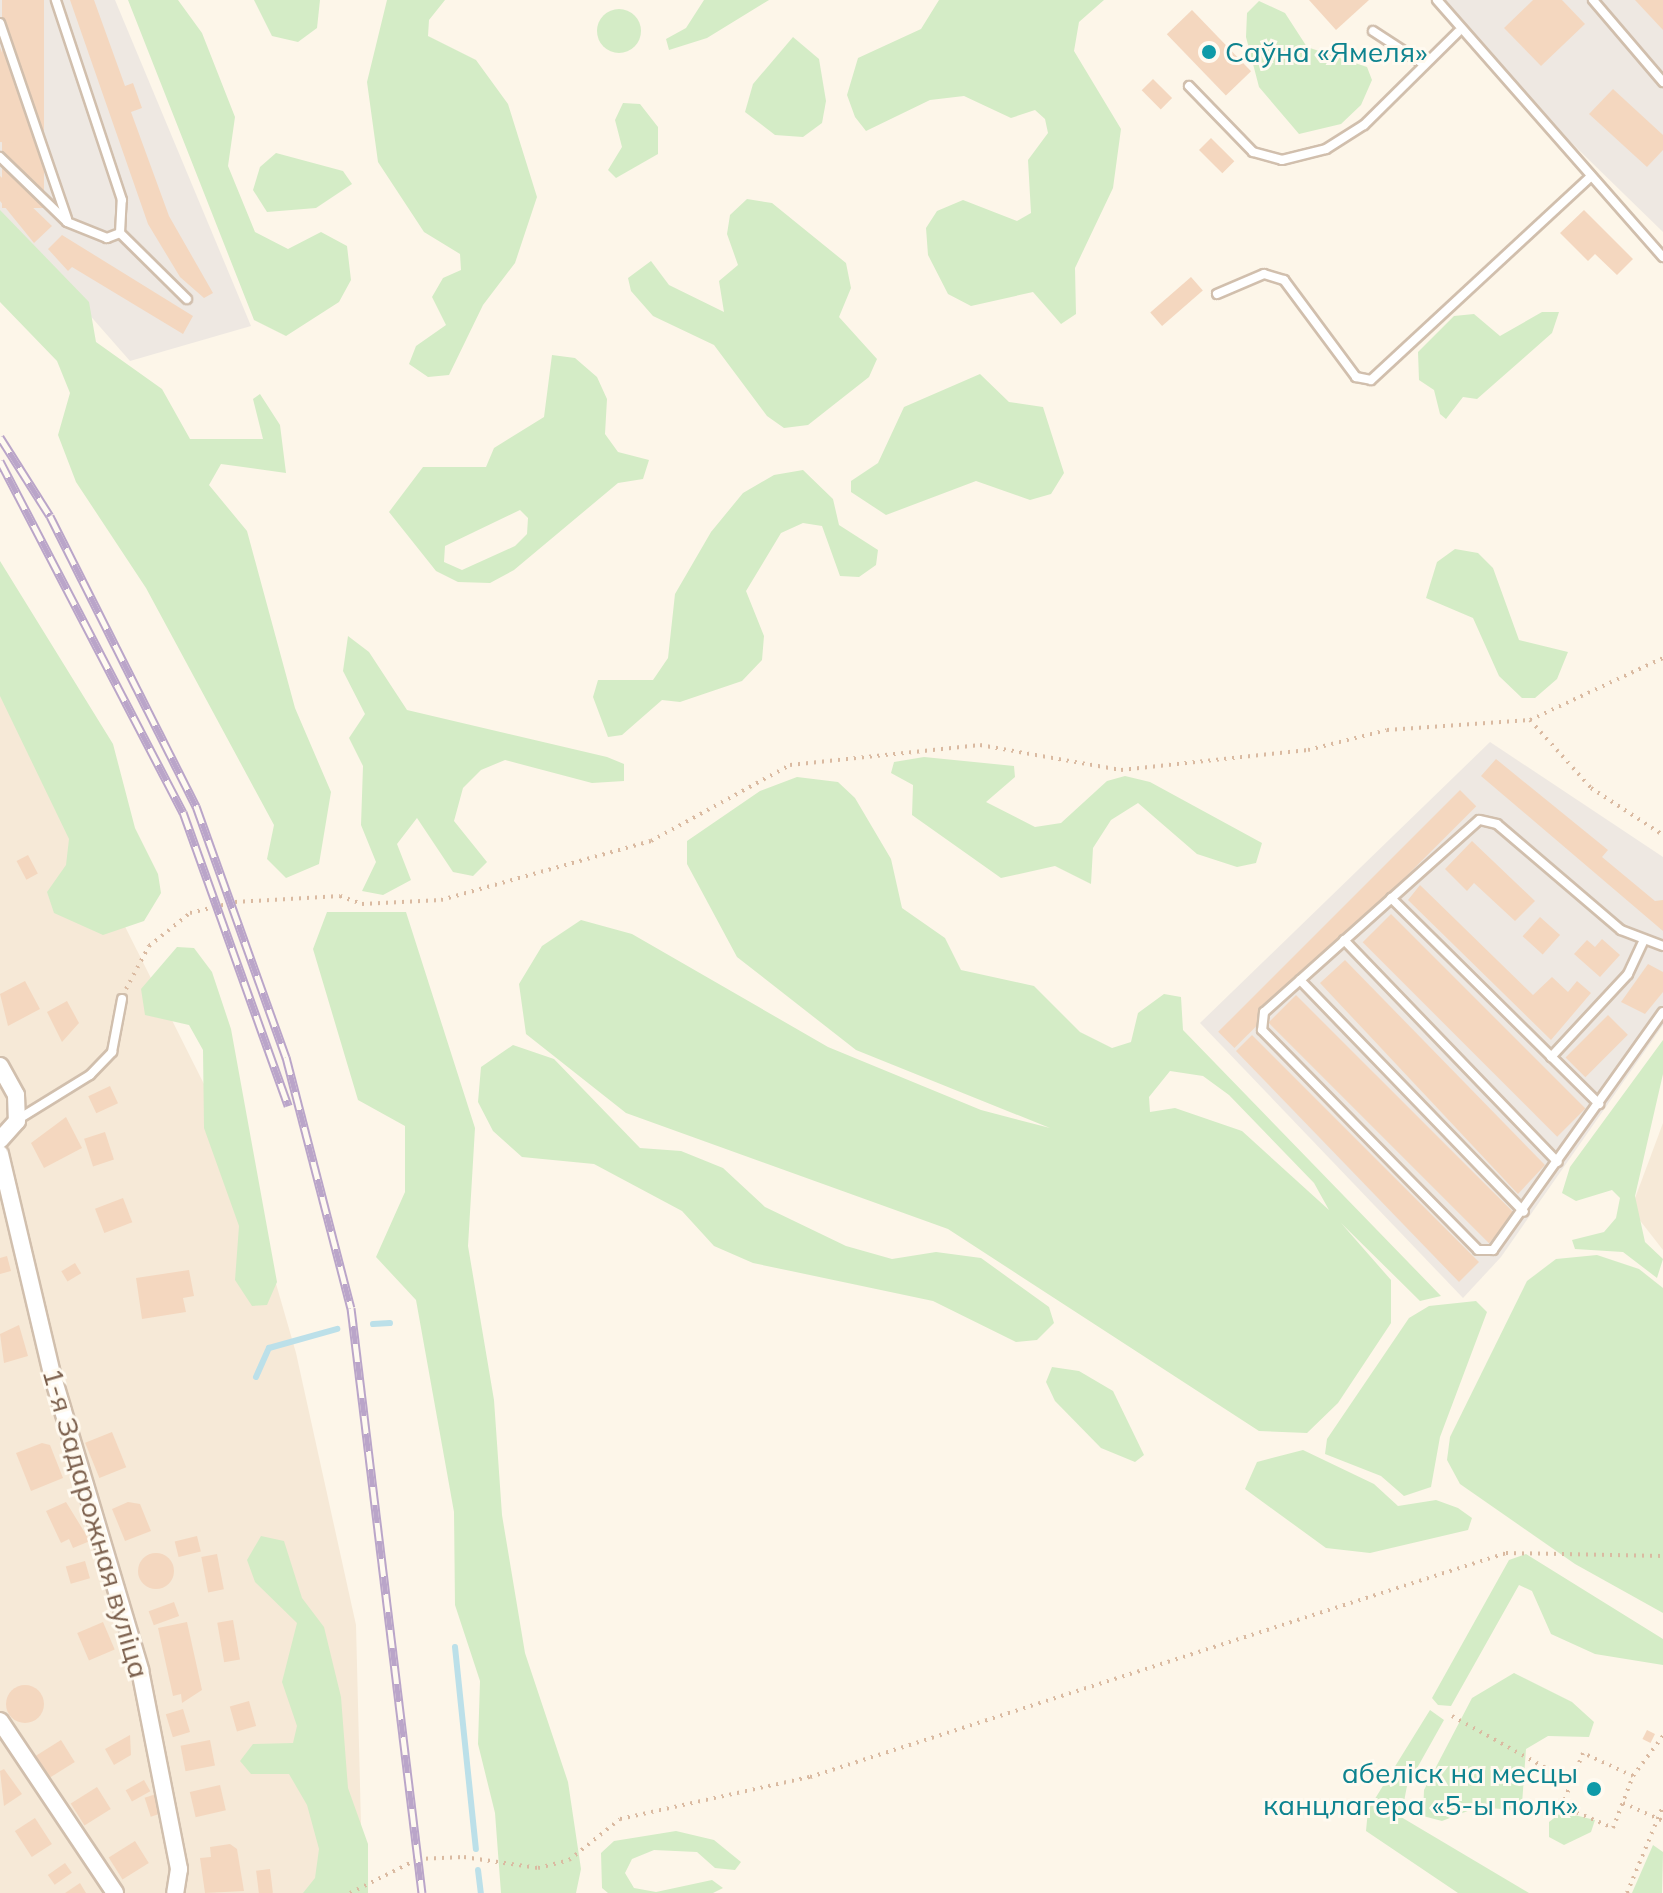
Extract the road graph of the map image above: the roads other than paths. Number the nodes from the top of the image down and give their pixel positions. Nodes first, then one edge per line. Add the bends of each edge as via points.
1 (56, 0) edge
2 (1437, 0) edge
3 (1593, 0) edge
4 (0, 23) edge
5 (1373, 31) dead end
6 (1458, 32) junction
7 (1422, 63) junction
8 (1663, 82) edge
9 (1189, 86) dead end
10 (0, 157) edge
11 (1591, 176) junction
12 (67, 222) junction
13 (120, 233) junction
14 (1663, 257) edge
15 (1217, 294) dead end
16 (187, 299) dead end
17 (1391, 898) junction
18 (1644, 939) junction
19 (1344, 940) junction
20 (1663, 946) edge
21 (1300, 980) junction
22 (122, 999) road end
23 (1663, 1012) edge
24 (1551, 1057) junction
25 (0, 1066) edge
26 (1599, 1104) junction
27 (17, 1121) junction
28 (0, 1140) edge
29 (0, 1154) edge
30 (1558, 1162) junction
31 (1524, 1212) junction
32 (0, 1721) edge
33 (115, 1893) edge
34 (175, 1893) edge

1 - 13 lane via 122,200
2 - 6 lane
3 - 8 lane
4 - 12 lane
5 - 7 lane
6 - 7 lane
6 - 11 lane
7 - 9 lane via 1364,125 1326,149 1282,160 1253,152
10 - 12 lane
11 - 14 lane
11 - 15 lane via 1371,380 1356,377 1284,280 1264,274
12 - 13 lane via 107,238
13 - 16 lane
17 - 18 lane via 1479,820 1497,824 1621,930
17 - 19 lane
17 - 24 lane
18 - 20 lane
18 - 24 lane via 1628,974
19 - 21 lane
19 - 30 lane
21 - 31 lane
21 - 31 lane via 1264,1012 1262,1030 1478,1250 1493,1250
22 - 27 lane via 112,1052 90,1075
23 - 26 lane
24 - 26 lane
25 - 27 street via 16,1095
26 - 30 lane
27 - 28 street
29 - 34 street, 1-я Задарожная вуліца via 52,1374 140,1670 179,1869
30 - 31 lane
32 - 33 street

